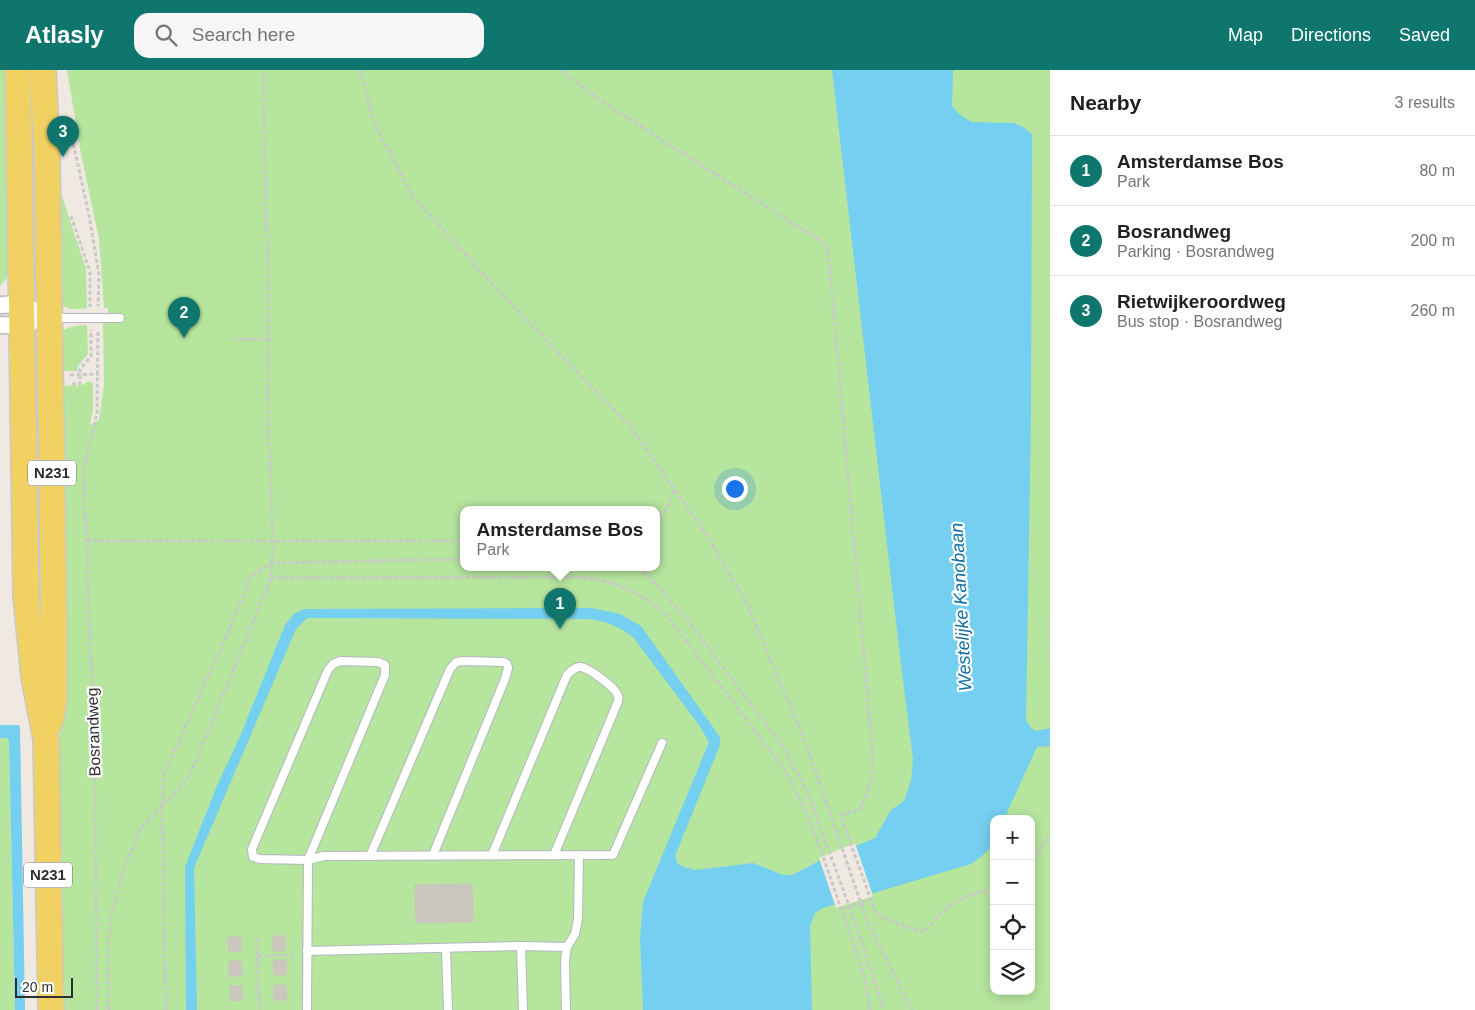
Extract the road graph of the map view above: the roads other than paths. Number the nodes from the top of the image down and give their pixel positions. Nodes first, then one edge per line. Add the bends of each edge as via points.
1 (18, 70) edge
2 (43, 70) edge
3 (11, 315) edge
4 (49, 318) junction
5 (120, 318) dead end
6 (46, 740) junction
7 (662, 743) dead end
8 (433, 854) junction
9 (554, 855) junction
10 (579, 855) junction
11 (370, 856) junction
12 (492, 856) junction
13 (308, 860) junction
14 (521, 946) junction
15 (567, 946) junction
16 (446, 948) junction
17 (307, 951) junction
18 (51, 1010) edge
19 (307, 1010) edge
20 (448, 1010) edge
21 (523, 1010) edge
22 (566, 1010) edge

1 - 3 main road, N231
2 - 4 main road, N231
3 - 4 street
3 - 6 main road, N231 via 26,596 34,677
4 - 5 lane
4 - 6 main road, N231 via 54,701
6 - 18 main road, N231
7 - 10 lane via 613,855
8 - 11 lane
8 - 11 lane via 505,680 508,668 504,662 456,662 450,669
8 - 12 lane
9 - 10 lane
9 - 12 lane
9 - 12 lane via 618,704 614,688 579,667 567,676
10 - 15 lane via 578,919 575,934
11 - 13 lane via 324,856
13 - 13 lane via 385,676 385,666 378,662 340,661 328,670 252,849 254,857 260,860
13 - 17 lane
14 - 15 lane
14 - 16 lane
14 - 21 lane
15 - 22 lane
16 - 17 lane
16 - 20 lane
17 - 19 lane

